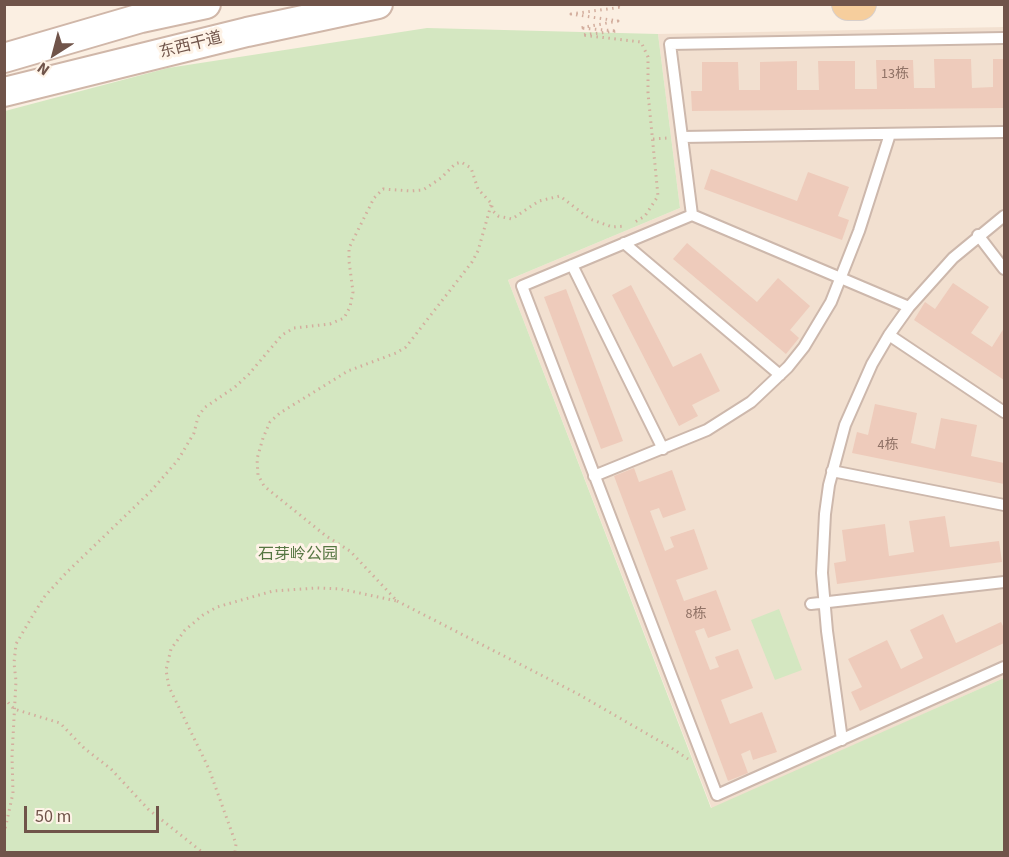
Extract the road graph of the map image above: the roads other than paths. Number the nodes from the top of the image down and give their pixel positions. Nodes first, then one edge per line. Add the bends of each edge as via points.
1 (206, 4) edge
2 (378, 4) edge
3 (860, 4) edge
4 (850, 5) edge
5 (1005, 38) edge
6 (4, 58) edge
7 (4, 92) edge
8 (1005, 132) edge
9 (890, 134) junction
10 (682, 137) junction
11 (692, 215) junction
12 (1005, 216) edge
13 (978, 235) junction
14 (624, 243) junction
15 (572, 265) junction
16 (1005, 269) edge
17 (841, 279) junction
18 (909, 307) junction
19 (889, 335) junction
20 (780, 375) junction
21 (1005, 412) edge
22 (663, 449) junction
23 (832, 471) junction
24 (594, 476) junction
25 (1005, 505) edge
26 (1005, 576) edge
27 (1004, 583) edge
28 (812, 604) dead end
29 (1005, 667) edge
30 (842, 740) junction

1 - 6 main road via 141,18
2 - 7 main road, 东西干道
3 - 4 main road
5 - 10 lane via 670,44
8 - 9 lane
9 - 10 lane
9 - 17 lane
10 - 11 lane
11 - 14 lane
11 - 17 lane
12 - 13 lane
13 - 16 lane
13 - 18 lane
14 - 15 lane
14 - 20 lane
15 - 22 lane
15 - 24 lane via 522,286
17 - 18 lane
17 - 20 lane via 819,325
18 - 19 lane
19 - 21 lane
19 - 23 lane via 857,394
20 - 22 lane via 730,417
22 - 24 lane
23 - 25 lane
23 - 30 lane via 822,573
24 - 30 lane via 717,795
26 - 27 lane
27 - 28 lane
29 - 30 lane

